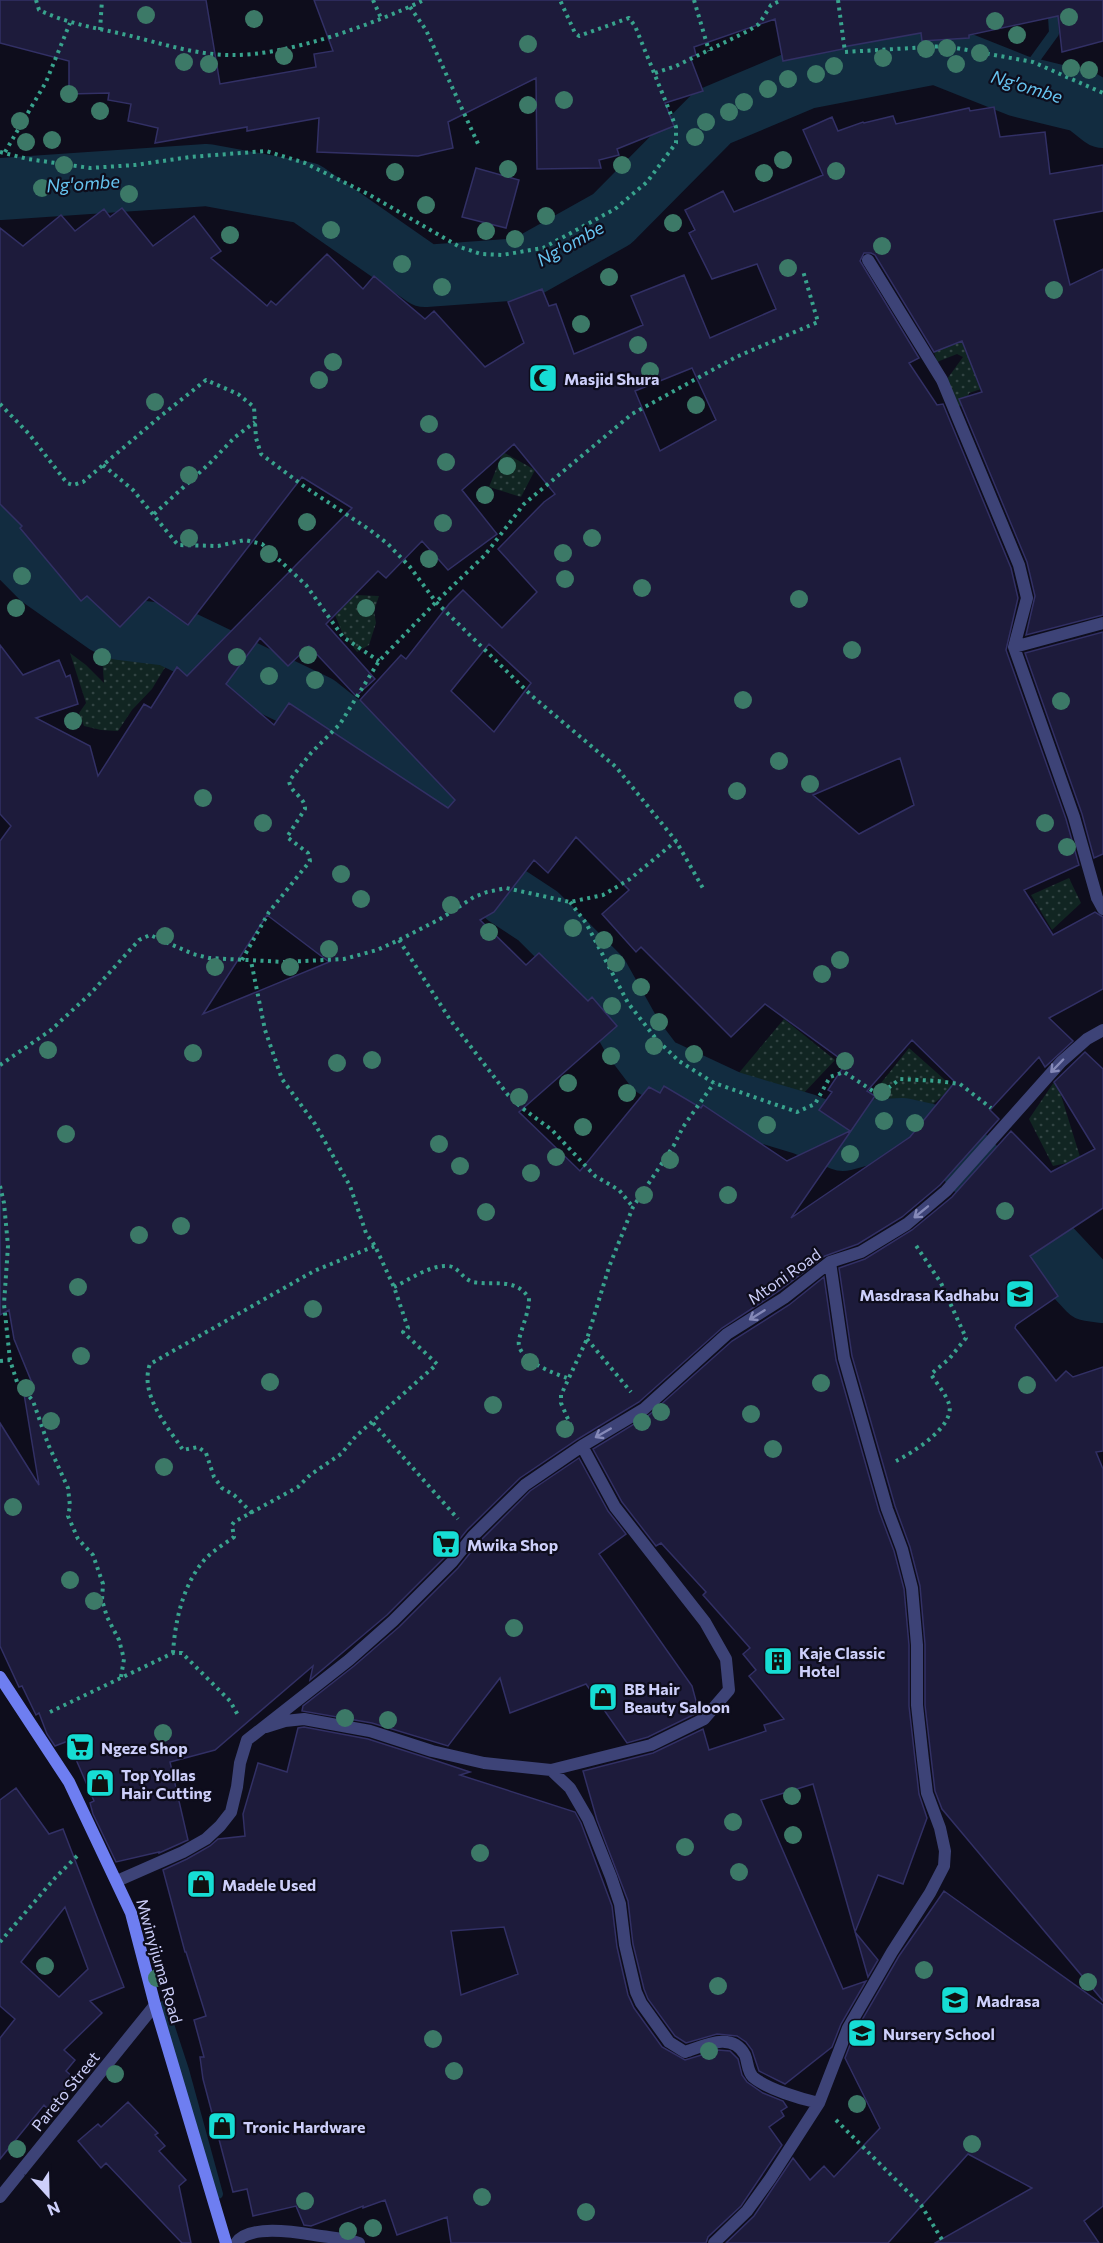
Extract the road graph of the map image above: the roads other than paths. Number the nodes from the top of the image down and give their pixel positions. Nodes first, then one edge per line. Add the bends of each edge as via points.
1 (868, 260) dead end
2 (1103, 623) edge
3 (1014, 647) junction
4 (1103, 909) edge
5 (1103, 1030) edge
6 (830, 1262) junction
7 (582, 1446) junction
8 (0, 1677) edge
9 (258, 1730) junction
10 (551, 1770) junction
11 (117, 1881) junction
12 (155, 2005) junction
13 (819, 2103) junction
14 (0, 2197) edge
15 (226, 2243) edge
16 (236, 2243) edge
17 (358, 2243) edge
18 (714, 2243) edge

1 - 3 street via 942,380 1019,565 1027,598
2 - 3 street
3 - 4 street
5 -> 6 street, Mtoni Road via 1061,1062 946,1191 907,1224 861,1252
6 -> 7 street, Mtoni Road via 784,1298 727,1334 644,1409
6 - 13 street via 844,1358 912,1588 917,1705 927,1793 945,1851 944,1866 930,1893 848,2028
7 - 9 street, Mtoni Road via 525,1485 393,1621
7 - 10 street via 615,1507 705,1622 726,1659 729,1690 704,1719 651,1745
8 - 11 street, Mwinyijuma Road via 69,1782
9 - 10 street via 304,1719 370,1731 484,1763
9 - 11 street, Mtoni Road via 247,1740 231,1812 220,1826 183,1852
10 - 13 street via 570,1788 588,1819 620,1904 636,1992 665,2037 685,2052 715,2042 735,2044 746,2058 752,2076 771,2087
11 - 12 street, Mwinyijuma Road via 131,1913
12 - 14 street, Pareto Street
12 - 15 street, Mwinyijuma Road
13 - 18 street via 747,2211
16 - 17 street via 261,2231 292,2231

